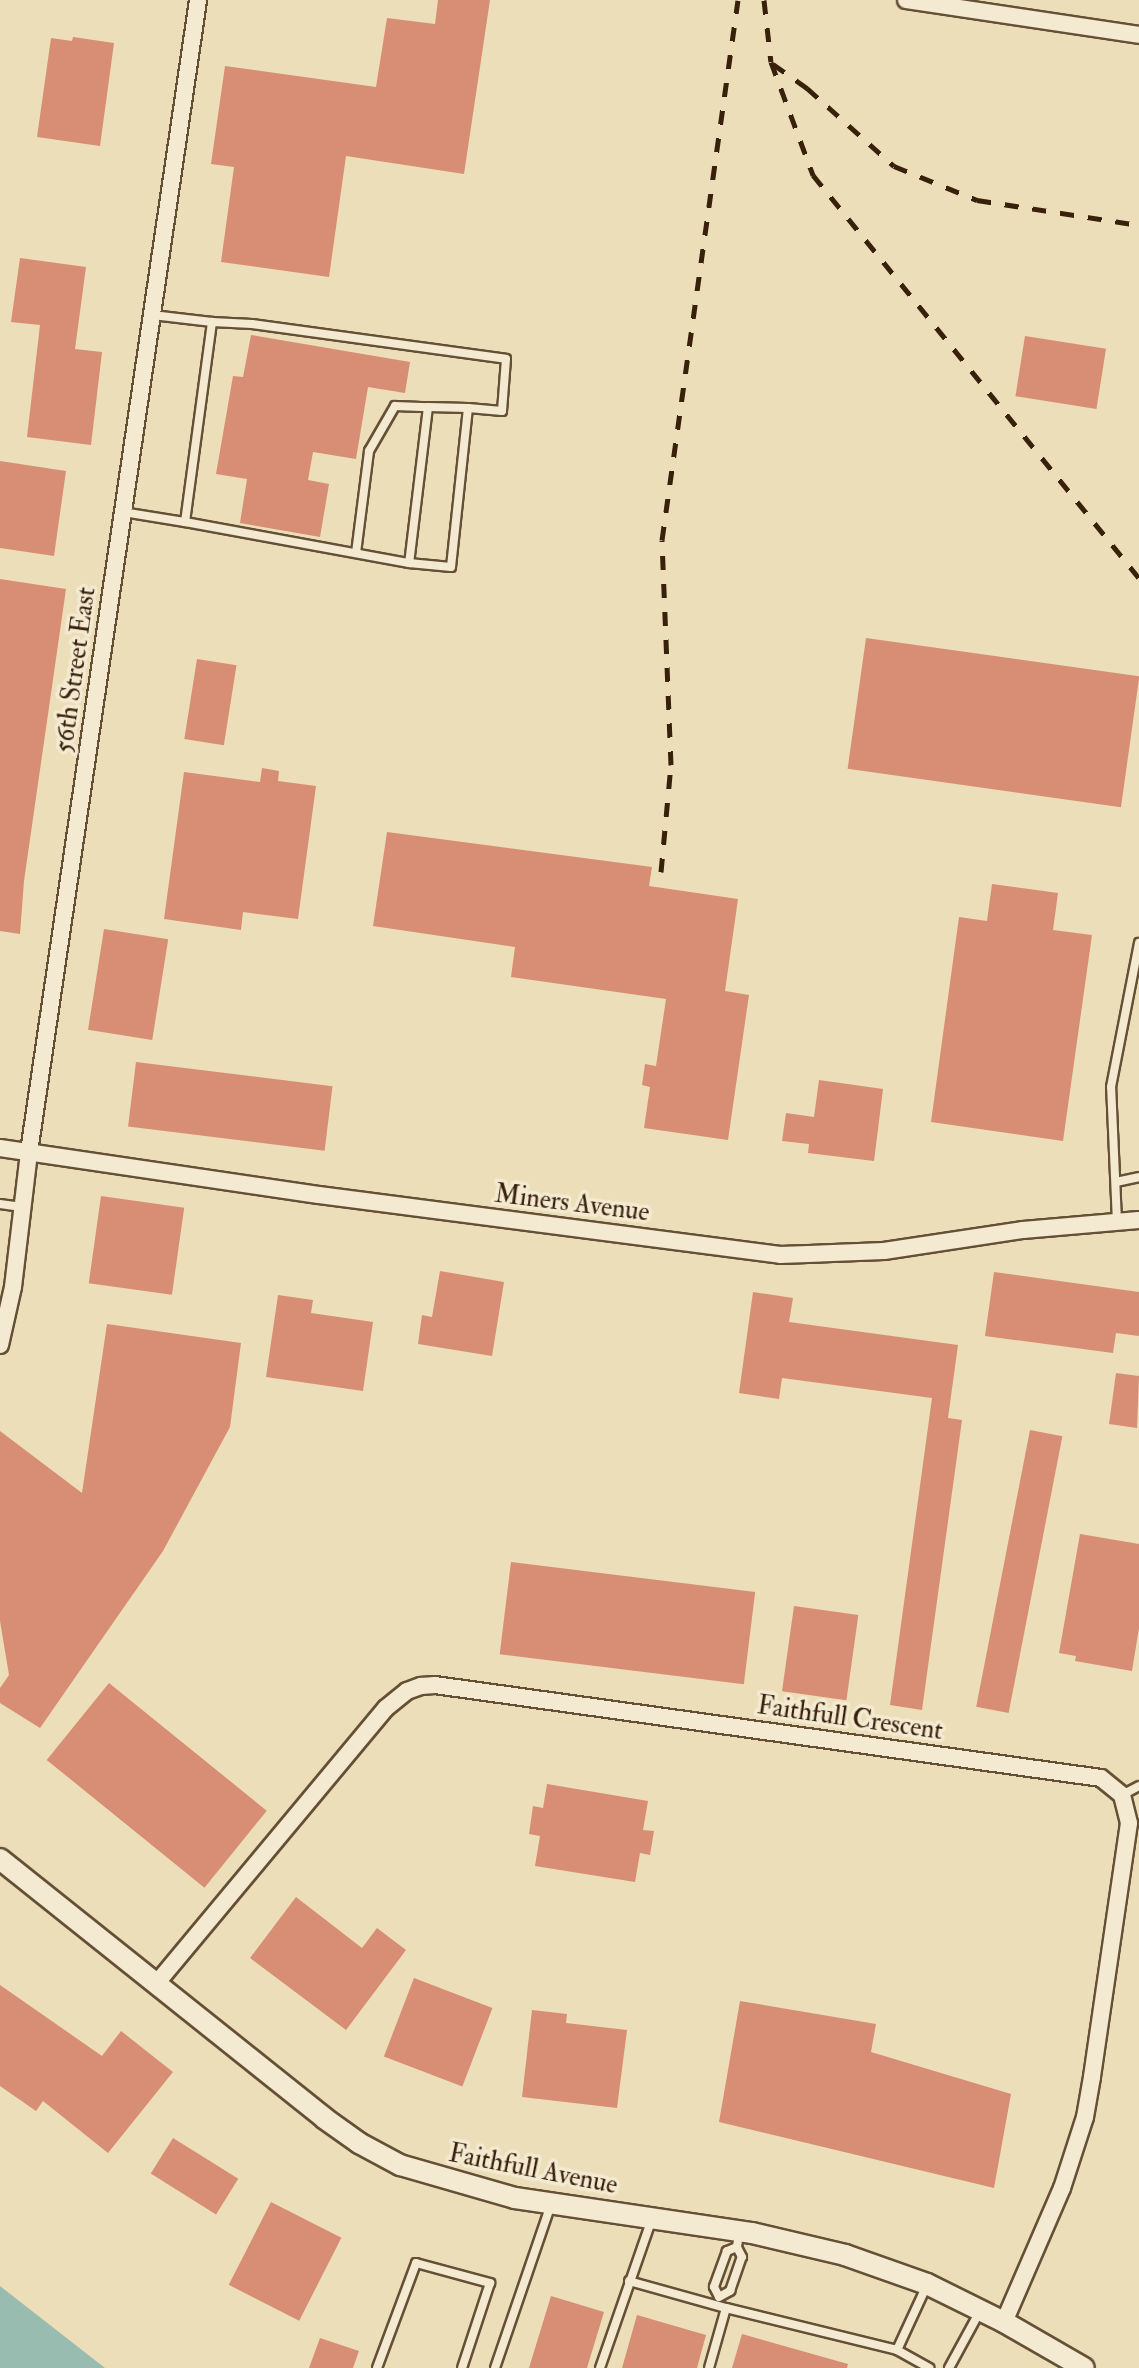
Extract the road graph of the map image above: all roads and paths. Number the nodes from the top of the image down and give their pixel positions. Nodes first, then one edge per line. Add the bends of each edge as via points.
1 (198, 0) edge
2 (906, 0) edge
3 (1139, 35) edge
4 (152, 315) junction
5 (212, 322) junction
6 (428, 407) junction
7 (468, 408) junction
8 (123, 512) junction
9 (185, 522) junction
10 (356, 553) junction
11 (409, 563) junction
12 (1139, 943) edge
13 (0, 1148) edge
14 (29, 1152) junction
15 (1139, 1177) edge
16 (1116, 1182) junction
17 (0, 1204) edge
18 (22, 1207) junction
19 (1139, 1220) edge
20 (1117, 1222) junction
21 (0, 1345) edge
22 (1139, 1786) edge
23 (1122, 1795) junction
24 (0, 1859) edge
25 (1132, 1859) edge
26 (156, 1984) junction
27 (551, 2204) junction
28 (652, 2218) junction
29 (738, 2239) junction
30 (629, 2281) junction
31 (927, 2284) junction
32 (718, 2301) junction
33 (726, 2308) junction
34 (981, 2310) junction
35 (1004, 2322) junction
36 (897, 2350) junction
37 (377, 2368) edge
38 (462, 2368) edge
39 (495, 2368) edge
40 (600, 2368) edge
41 (709, 2368) edge
42 (929, 2368) edge
43 (949, 2368) edge
44 (1084, 2368) edge

1 - 4 street, 56th Street East
2 - 3 street
4 - 5 lane
4 - 8 street, 56th Street East
5 - 7 lane via 506,359 502,411
5 - 9 lane
6 - 7 lane
6 - 10 lane via 395,406 369,451
6 - 11 lane
7 - 11 lane via 451,567
8 - 9 lane
8 - 14 street, 56th Street East
9 - 10 lane
10 - 11 lane
12 - 16 lane via 1111,1087
13 - 14 street, Miners Avenue
14 - 18 street, 56th Street East
14 - 20 street, Miners Avenue via 780,1255 884,1251
15 - 16 lane
16 - 20 lane
17 - 18 lane
18 - 21 street, 56th Street East
19 - 20 street, Miners Avenue
22 - 23 lane
23 - 25 street
23 - 26 street, Faithfull Crescent via 1101,1778 421,1686 386,1708
24 - 26 street, Faithfull Avenue
25 - 35 street via 1085,2117 1062,2188
26 - 27 street, Faithfull Avenue via 359,2143 437,2179
27 - 28 street, Faithfull Avenue
27 - 39 lane
28 - 29 street, Faithfull Avenue
28 - 30 lane
29 - 31 street, Faithfull Avenue via 845,2255
29 - 32 lane via 727,2251 714,2287
29 - 32 lane via 742,2257 730,2291
30 - 32 lane
30 - 40 lane
31 - 34 street, Faithfull Avenue
31 - 36 lane
32 - 33 lane
33 - 36 lane
33 - 41 lane
34 - 35 street, Faithfull Avenue
34 - 43 lane
35 - 44 street, Faithfull Avenue
36 - 42 lane
37 - 38 lane via 416,2263 490,2283

